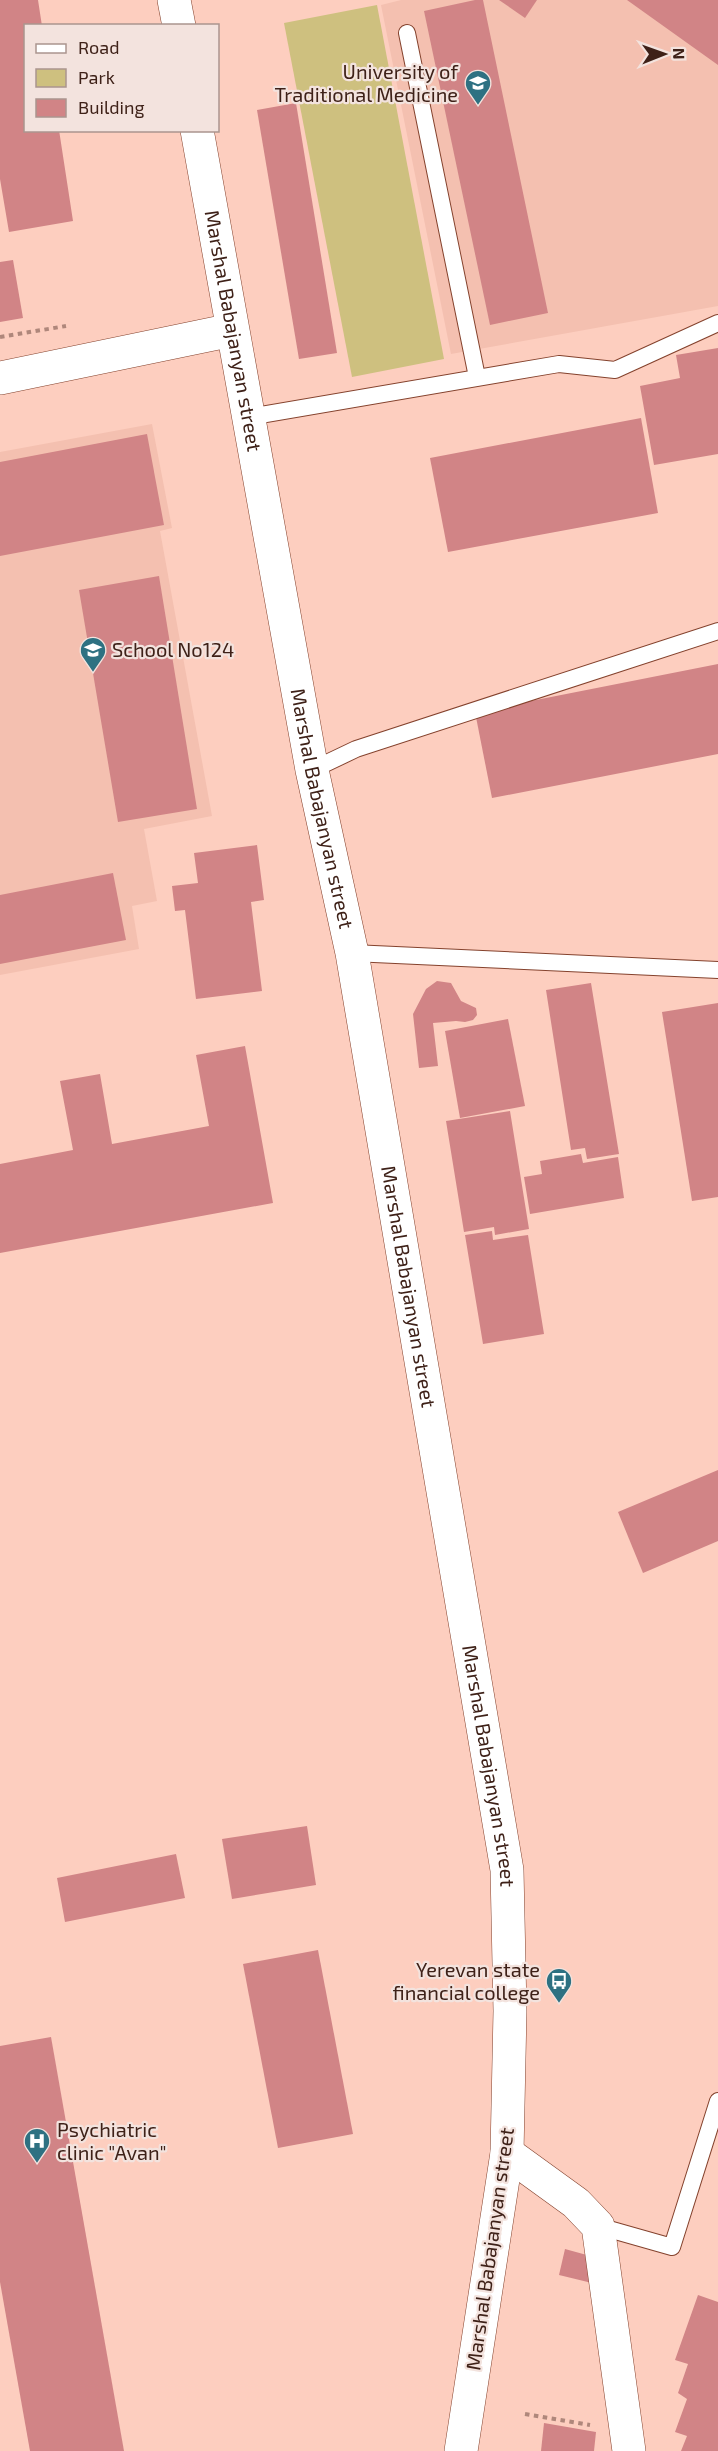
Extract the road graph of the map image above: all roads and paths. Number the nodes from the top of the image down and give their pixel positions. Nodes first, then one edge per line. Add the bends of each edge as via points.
1 (174, 0) edge
2 (179, 24) edge
3 (407, 33) dead end
4 (197, 132) edge
5 (718, 323) edge
6 (232, 330) junction
7 (477, 377) junction
8 (0, 378) edge
9 (249, 417) junction
10 (718, 631) edge
11 (312, 770) junction
12 (352, 953) junction
13 (718, 970) edge
14 (718, 2101) edge
15 (507, 2153) junction
16 (598, 2226) junction
17 (525, 2414) dead end
18 (628, 2441) edge
19 (461, 2451) edge

1 - 2 main road
3 - 7 lane
4 - 6 main road, Marshal Babajanyan street
5 - 7 lane via 615,370 559,364
6 - 8 main road
6 - 9 main road, Marshal Babajanyan street
7 - 9 lane
9 - 11 main road, Marshal Babajanyan street
10 - 11 lane via 356,749
11 - 12 main road, Marshal Babajanyan street
12 - 13 lane
12 - 15 main road, Marshal Babajanyan street via 507,1870
14 - 16 lane via 672,2247
15 - 16 main road via 576,2203
15 - 19 main road, Marshal Babajanyan street
16 - 18 main road
17 - 18 path

